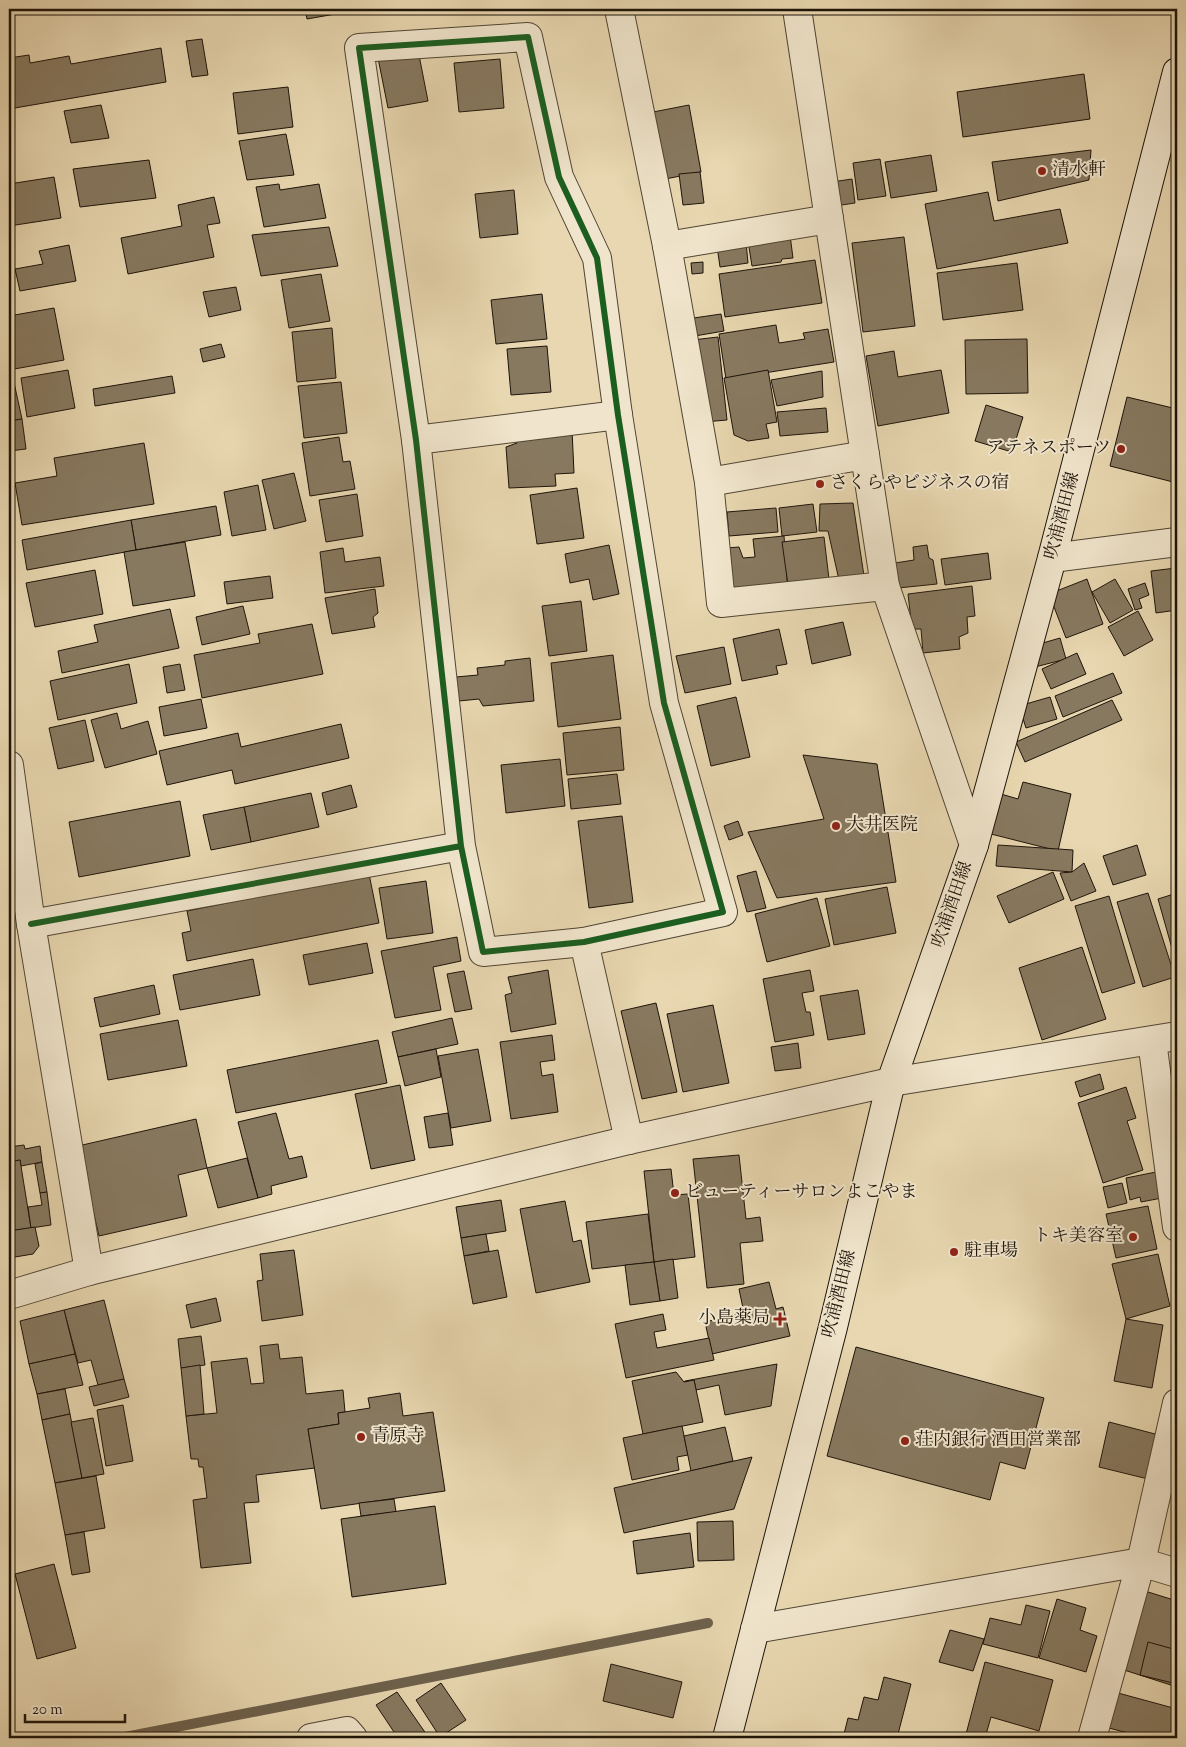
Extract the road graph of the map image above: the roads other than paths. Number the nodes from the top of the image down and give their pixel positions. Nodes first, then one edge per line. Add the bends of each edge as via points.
1 (619, 9) edge
2 (797, 9) edge
3 (1177, 72) edge
4 (830, 219) junction
5 (667, 246) junction
6 (618, 415) junction
7 (416, 440) junction
8 (865, 455) junction
9 (709, 482) junction
10 (1177, 542) edge
11 (1052, 558) junction
12 (886, 586) junction
13 (9, 765) edge
14 (974, 845) junction
15 (461, 846) junction
16 (31, 924) junction
17 (584, 942) junction
18 (1165, 1039) edge
19 (891, 1082) junction
20 (629, 1140) junction
21 (1177, 1227) edge
22 (89, 1271) junction
23 (9, 1295) edge
24 (1177, 1403) edge
25 (1141, 1562) junction
26 (1177, 1572) edge
27 (755, 1629) junction
28 (311, 1738) edge
29 (353, 1738) edge
30 (727, 1738) edge
31 (1092, 1738) edge

1 - 5 street
2 - 4 street
3 - 11 street, 吹浦酒田線
4 - 5 street
4 - 8 street
5 - 9 street
6 - 7 street
6 - 7 street via 597,258 558,177 528,37 359,48
6 - 17 street via 664,703 723,912
7 - 15 street
8 - 9 street
8 - 12 street
9 - 12 street via 721,603
10 - 11 street
11 - 14 street, 吹浦酒田線
12 - 14 street
13 - 16 street
14 - 19 street, 吹浦酒田線
15 - 16 street
15 - 17 street via 482,952
16 - 22 street
17 - 20 street
18 - 19 street
18 - 21 street
19 - 20 street
19 - 27 street, 吹浦酒田線 via 833,1326
20 - 22 street
22 - 23 street
24 - 25 street
25 - 26 street
25 - 27 street
25 - 31 street
27 - 30 street, 吹浦酒田線
28 - 29 street via 346,1731

